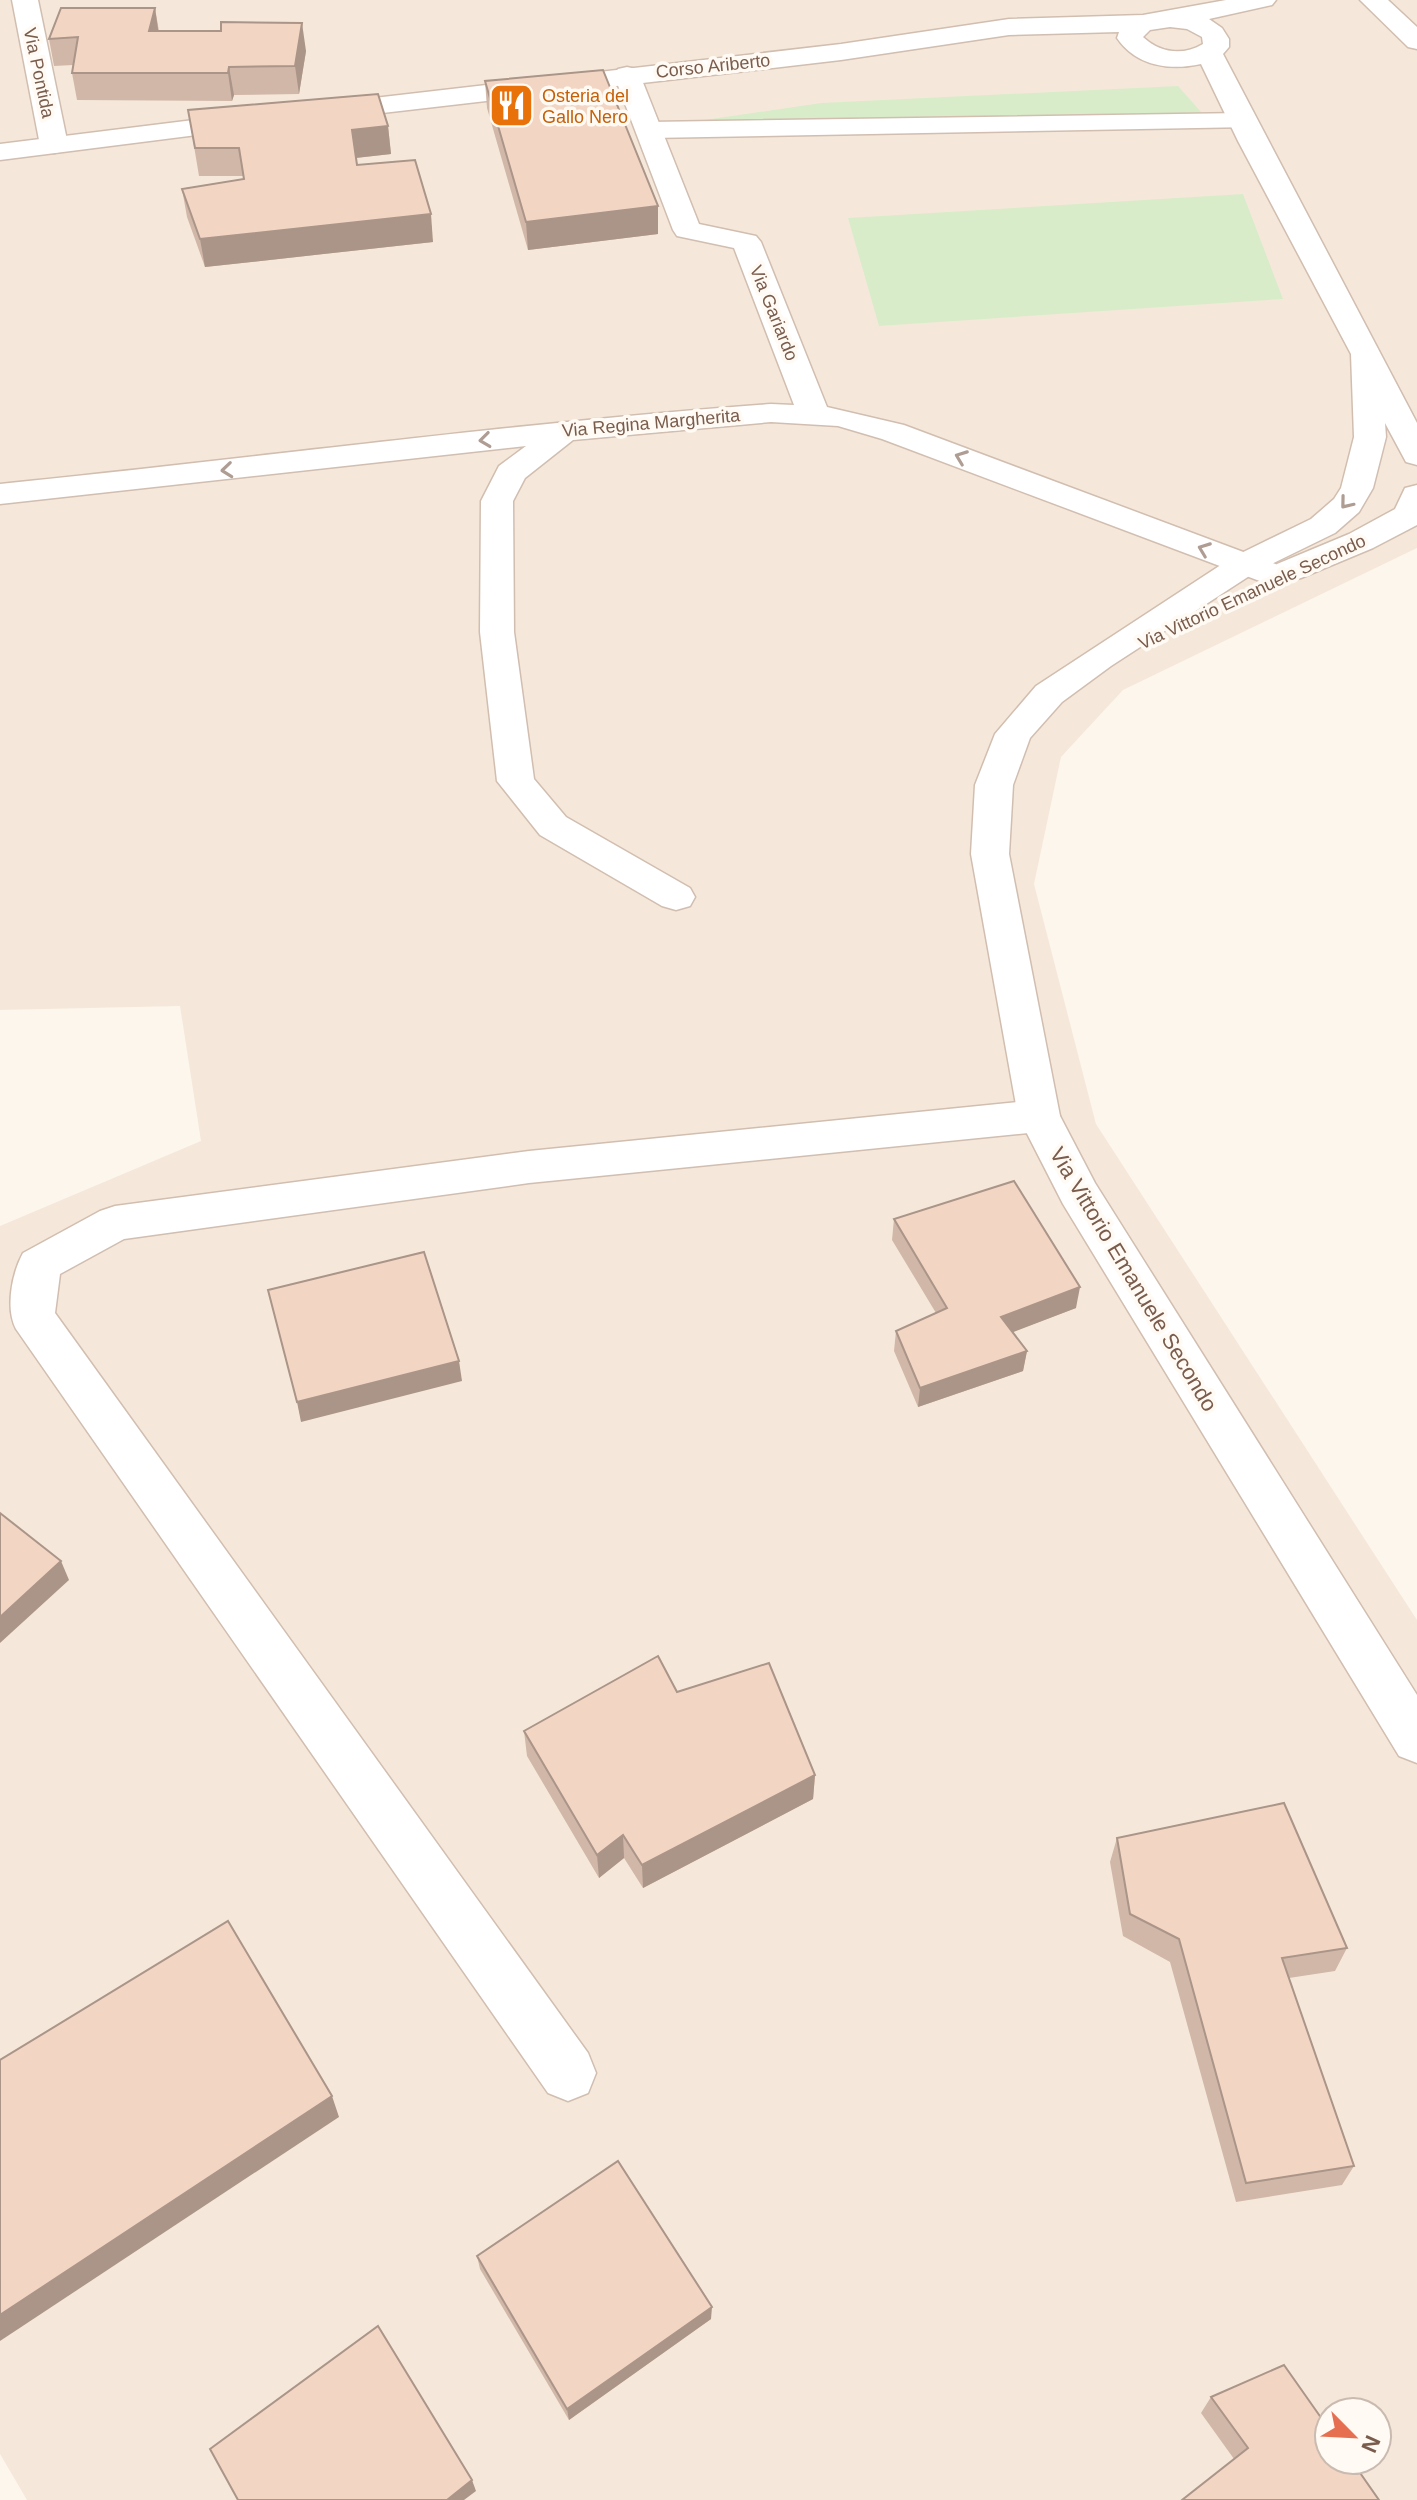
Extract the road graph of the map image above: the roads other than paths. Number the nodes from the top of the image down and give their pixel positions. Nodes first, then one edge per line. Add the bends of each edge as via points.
1 (25, 0) edge
2 (1263, 0) edge
3 (1275, 0) edge
4 (1373, 0) edge
5 (1170, 19) junction
6 (31, 35) junction
7 (1139, 35) junction
8 (0, 36) edge
9 (1417, 41) edge
10 (1213, 46) junction
11 (1165, 58) junction
12 (627, 75) junction
13 (1237, 111) junction
14 (303, 114) edge
15 (272, 118) edge
16 (650, 130) junction
17 (54, 145) junction
18 (0, 152) edge
19 (1365, 356) junction
20 (1369, 402) junction
21 (814, 415) junction
22 (566, 430) junction
23 (1417, 455) edge
24 (0, 494) edge
25 (1415, 509) edge
26 (1245, 564) junction
27 (1277, 576) junction
28 (1092, 665) junction
29 (676, 897) dead end
30 (1039, 1116) junction
31 (1417, 1740) edge
32 (568, 2073) dead end

1 - 6 street, Via Pontida
2 - 5 street
3 - 10 street
4 - 9 street
5 - 7 street
5 - 10 street via 1203,26
6 - 8 street
6 - 17 street, Via Pontida
7 - 11 street, Via Vittorio Emanuele Secondo
7 - 12 street, Corso Ariberto via 1046,25
10 - 11 street via 1196,57
10 - 13 street, Via Vittorio Emanuele Secondo
11 - 13 street, Via Vittorio Emanuele Secondo
12 - 14 street, Corso Ariberto
12 - 16 street, Via Gariardo
13 - 16 street
13 - 19 street, Via Vittorio Emanuele Secondo
15 - 17 street
16 - 21 street, Via Gariardo via 687,230 746,242
17 - 18 street
19 - 20 street, Via Vittorio Emanuele Secondo
19 - 23 street, Via Vittorio Emanuele Secondo
20 - 25 street, Via Vittorio Emanuele Secondo via 1383,417 1386,431 1378,486 1388,503
20 -> 26 street, Via Vittorio Emanuele Secondo via 1370,437 1357,488 1347,505 1323,526
21 - 22 street, Via Regina Margherita via 771,413
26 -> 21 street, Via Regina Margherita via 893,432
22 -> 24 street, Via Regina Margherita
22 - 29 street via 511,473 497,501 497,632 516,781 553,826
25 - 27 street, Via Vittorio Emanuele Secondo via 1361,541
26 - 27 street, Via Regina Margherita
26 - 28 street, Via Vittorio Emanuele Secondo
27 - 28 street, Via Vittorio Emanuele Secondo
28 - 30 street, Via Vittorio Emanuele Secondo via 1049,694 1013,734 994,785 990,854
30 - 31 street, Via Vittorio Emanuele Secondo via 1078,1192
30 - 32 street via 529,1167 115,1223 39,1265 32,1316

